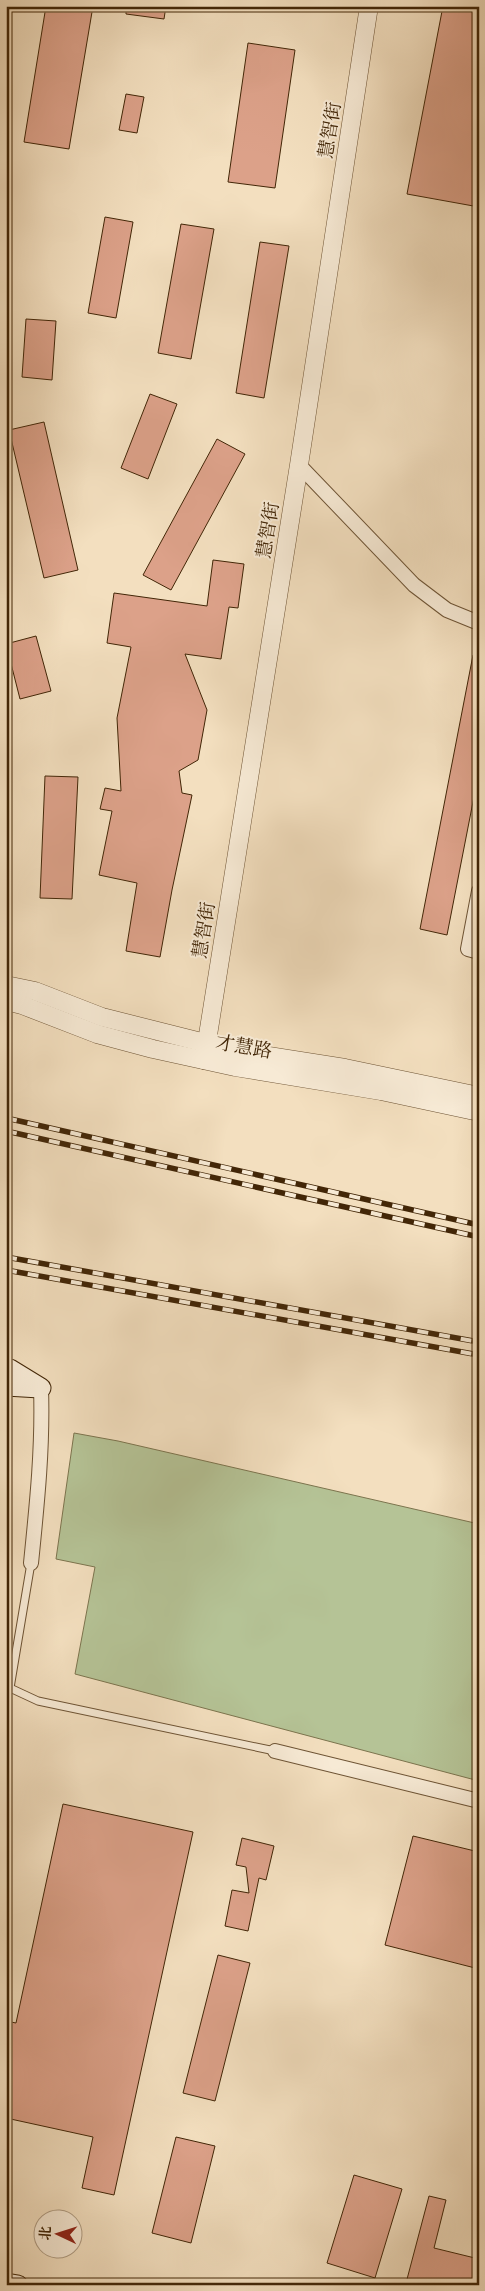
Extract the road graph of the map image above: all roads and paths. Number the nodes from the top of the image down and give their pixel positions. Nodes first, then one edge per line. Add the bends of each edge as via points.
1 (360, 6) edge
2 (369, 6) edge
3 (299, 465) junction
4 (479, 623) edge
5 (479, 891) edge
6 (479, 952) edge
7 (6, 985) edge
8 (6, 1001) edge
9 (200, 1051) junction
10 (479, 1096) edge
11 (479, 1112) edge
12 (6, 1369) edge
13 (6, 1386) edge
14 (41, 1388) junction
15 (31, 1563) joint
16 (275, 1752) joint
17 (479, 1801) edge
18 (6, 2282) edge
19 (18, 2285) edge

1 - 9 street, 慧智街
2 - 3 street, 慧智街
3 - 4 street via 414,585 447,610
3 - 9 street, 慧智街
5 - 6 street via 468,949
7 - 9 street, 才慧路 via 35,991
8 - 9 street, 才慧路 via 97,1034
9 - 10 street, 才慧路 via 237,1051 345,1068
9 - 11 street, 才慧路 via 235,1067 342,1083
12 - 14 main road
13 - 14 main road
14 - 15 street via 39,1490
15 - 16 lane via 10,1688 38,1701
16 - 17 street
18 - 19 main road

